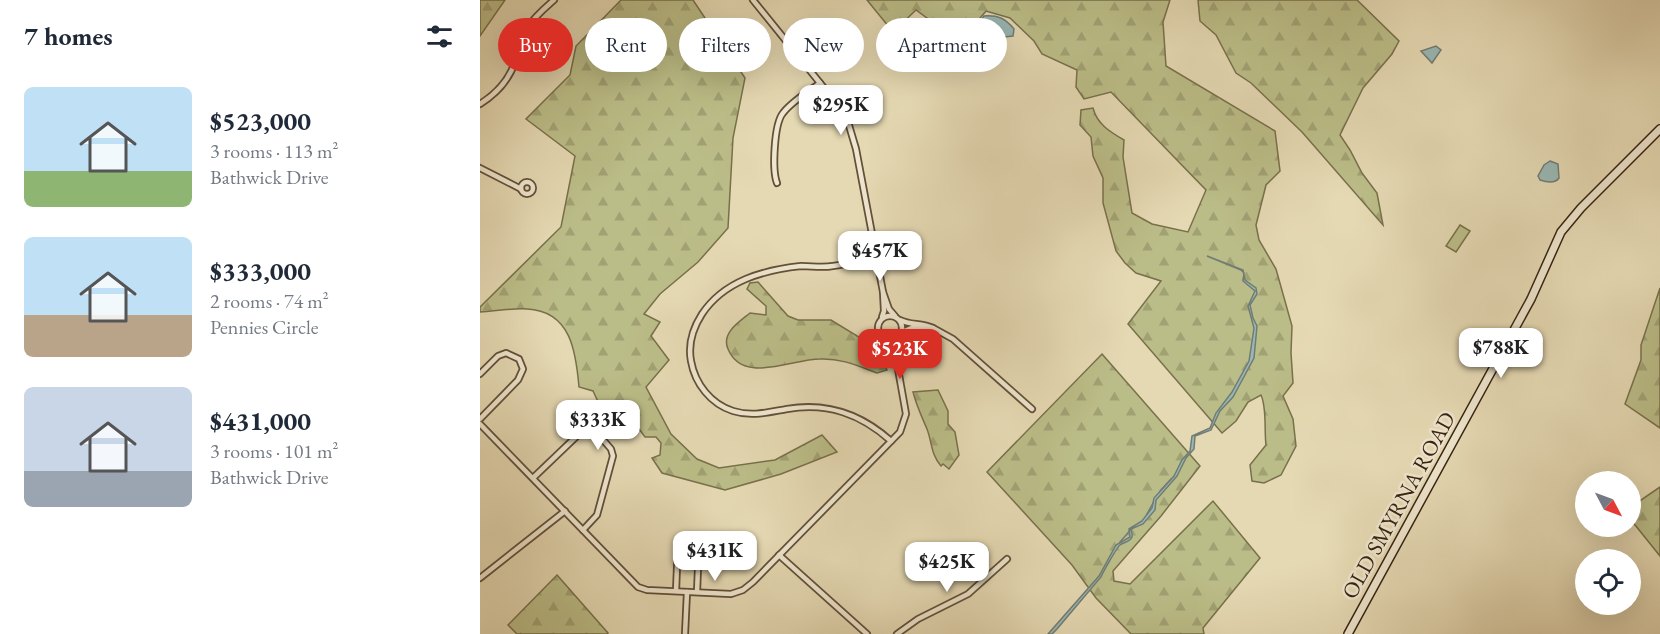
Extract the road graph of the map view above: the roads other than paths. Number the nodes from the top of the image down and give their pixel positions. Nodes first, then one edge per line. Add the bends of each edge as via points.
1 (554, 0) edge
2 (753, 0) edge
3 (820, 83) junction
4 (480, 104) edge
5 (1660, 129) edge
6 (480, 168) edge
7 (777, 183) dead end
8 (521, 189) dead end
9 (913, 251) dead end
10 (877, 258) junction
11 (884, 292) junction
12 (897, 318) junction
13 (880, 322) junction
14 (933, 328) junction
15 (900, 335) junction
16 (884, 338) junction
17 (985, 357) dead end
18 (979, 363) junction
19 (898, 369) junction
20 (480, 374) edge
21 (1032, 409) dead end
22 (480, 419) edge
23 (480, 424) edge
24 (891, 441) junction
25 (533, 478) junction
26 (565, 511) junction
27 (583, 530) junction
28 (780, 555) junction
29 (1007, 559) dead end
30 (480, 578) edge
31 (676, 591) junction
32 (687, 592) junction
33 (697, 592) junction
34 (685, 634) edge
35 (867, 634) edge
36 (897, 634) edge
37 (1348, 634) edge

1 - 4 street via 527,29 504,83
2 - 3 street
3 - 7 street via 780,119 774,166
3 - 10 street via 841,110 852,134
5 - 37 street, OLD SMYRNA ROAD via 1561,232 1531,299
6 - 8 street
9 - 10 street
10 - 11 street
10 - 24 street via 830,267 787,268 740,280 718,295 703,312 693,332 690,355 703,388 729,410 755,415 804,407 832,408 862,419
11 - 12 street via 889,309
11 - 13 street
12 - 13 street via 887,316
12 - 14 street
12 - 15 street via 902,326
13 - 16 street via 878,330
14 - 15 street via 912,327
14 - 18 street via 948,335
15 - 16 street via 891,340
15 - 19 street via 896,348
16 - 19 street via 892,347
17 - 18 street
18 - 21 street
19 - 24 street via 906,417
20 - 22 street via 506,353 519,360 523,369 518,380
23 - 25 street
24 - 28 street
25 - 26 street
25 - 27 street via 580,433 590,431 600,436 613,458 597,515
26 - 27 street
26 - 30 street
27 - 31 street via 638,587
28 - 33 street via 741,591
28 - 35 street
29 - 36 street via 968,594
31 - 32 street
31 - 33 street via 678,543 689,536 699,546
32 - 33 street
32 - 34 street

